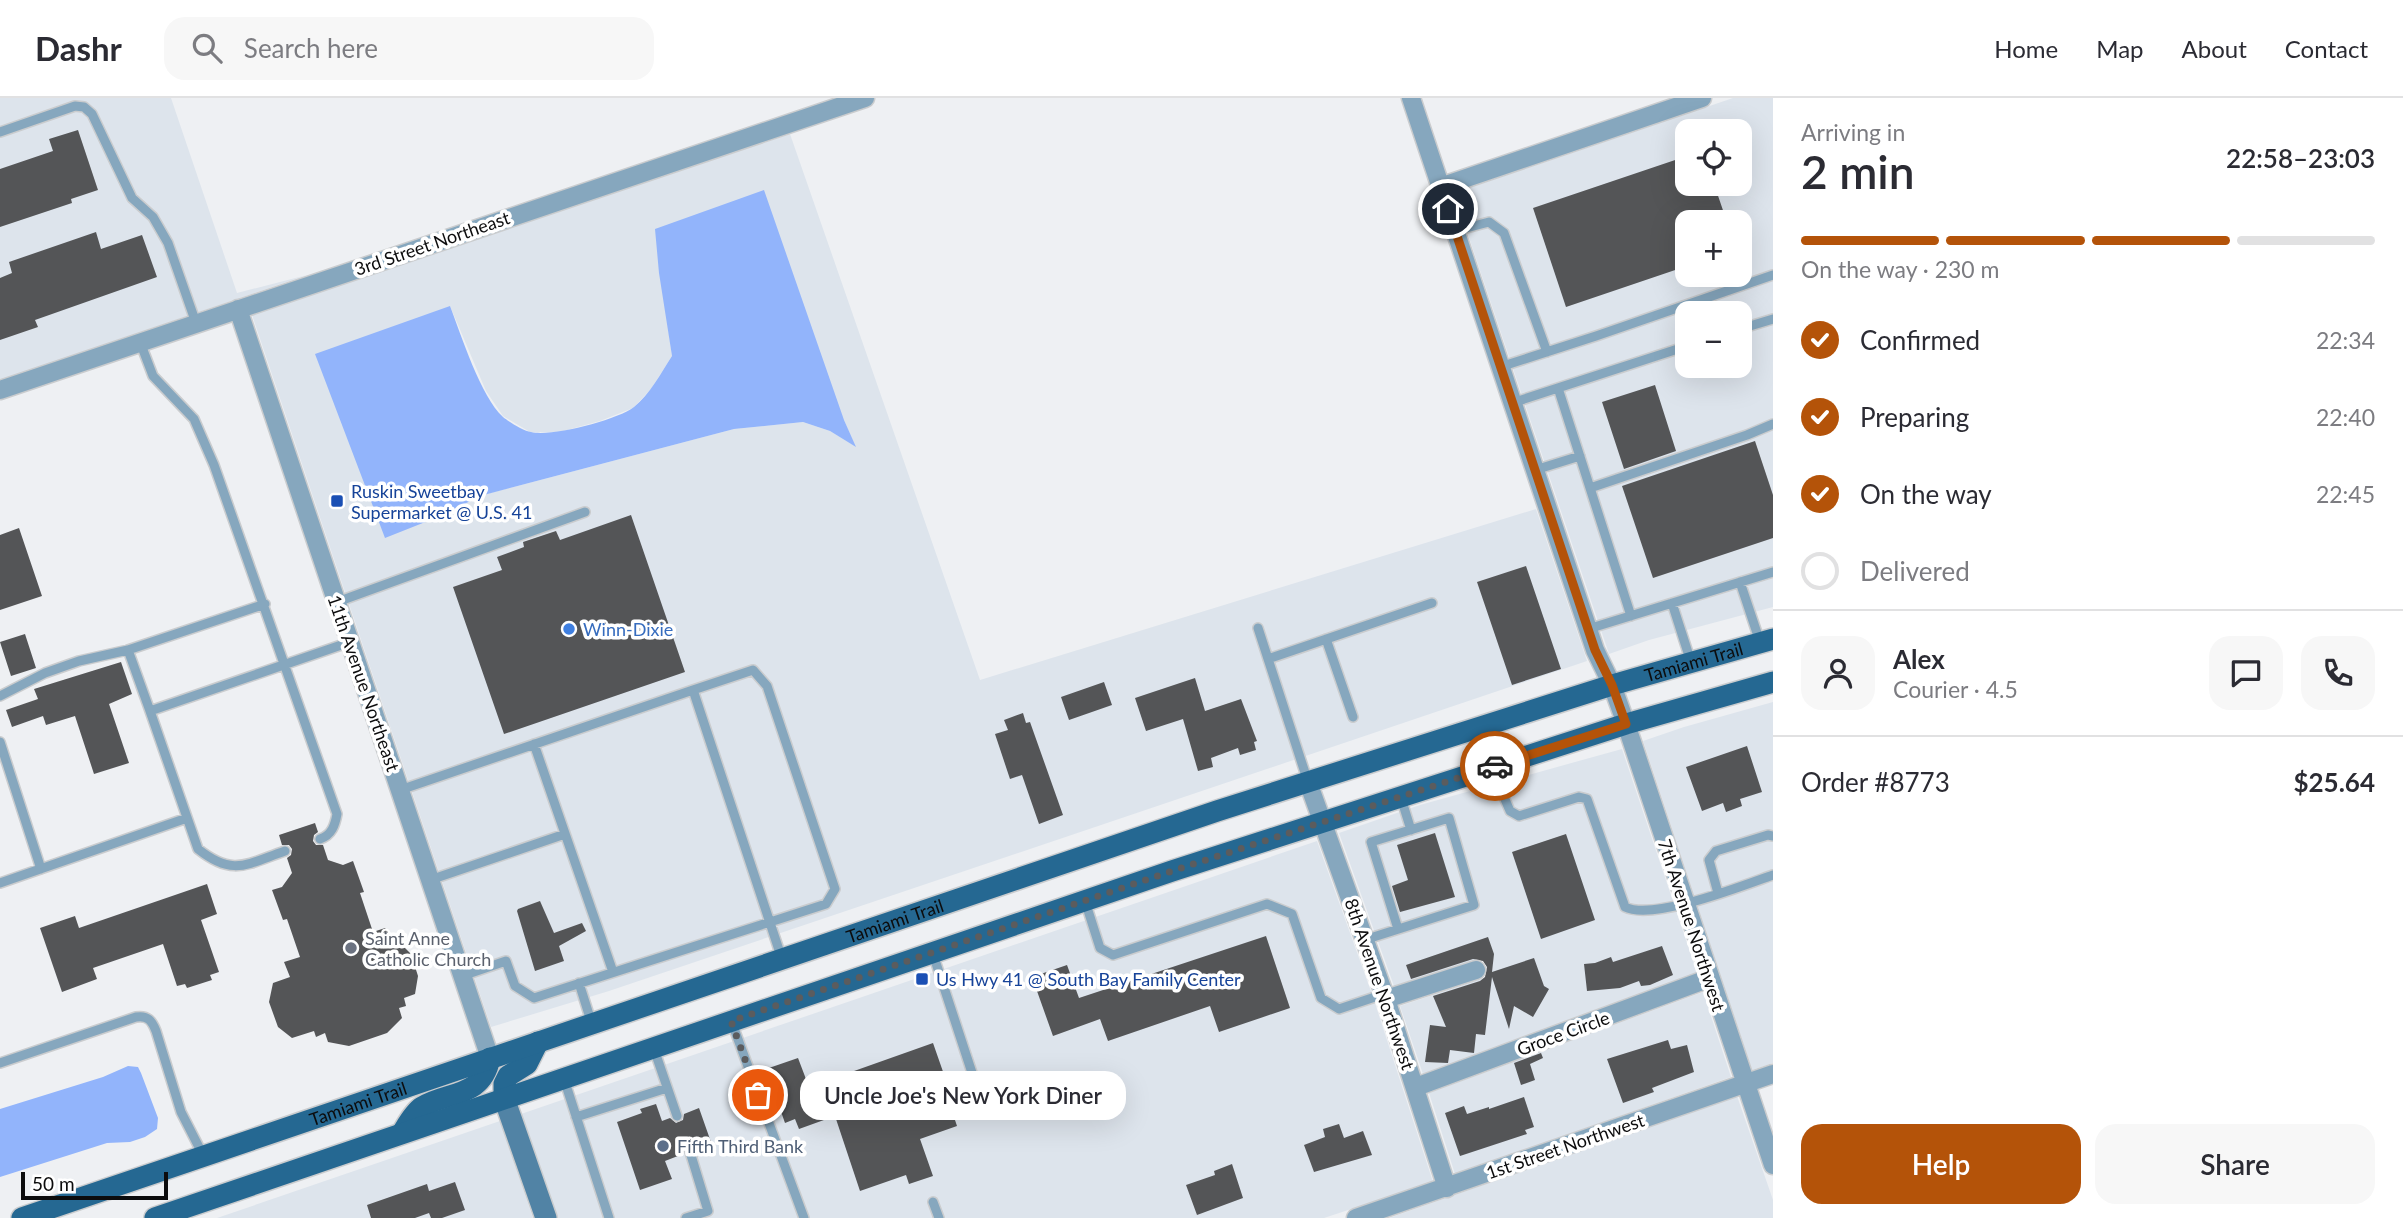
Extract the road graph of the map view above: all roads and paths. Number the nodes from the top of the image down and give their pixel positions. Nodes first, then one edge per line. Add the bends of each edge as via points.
1 (865, 98) edge
2 (1411, 98) edge
3 (1702, 98) edge
4 (0, 132) edge
5 (1440, 187) junction
6 (1455, 232) junction
7 (1773, 275) edge
8 (238, 309) junction
9 (1773, 319) edge
10 (196, 323) junction
11 (1752, 326) edge
12 (140, 342) junction
13 (1675, 350) edge
14 (1547, 352) junction
15 (1500, 367) junction
16 (1558, 388) junction
17 (0, 390) edge
18 (1512, 402) junction
19 (1773, 424) edge
20 (1580, 456) junction
21 (1535, 470) junction
22 (1590, 488) junction
23 (585, 512) dead end
24 (1773, 572) edge
25 (1740, 582) junction
26 (337, 602) junction
27 (1432, 603) dead end
28 (1672, 603) junction
29 (265, 604) junction
30 (1631, 616) junction
31 (1258, 628) dead end
32 (1588, 629) junction
33 (1326, 639) junction
34 (1766, 640) edge
35 (350, 642) junction
36 (128, 650) junction
37 (1268, 659) junction
38 (1691, 662) junction
39 (286, 665) junction
40 (1773, 682) edge
41 (1612, 685) junction
42 (694, 690) junction
43 (0, 696) edge
44 (149, 711) junction
45 (1353, 717) dead end
46 (1626, 724) junction
47 (0, 743) edge
48 (534, 744) junction
49 (1492, 767) junction
50 (1308, 782) junction
51 (400, 790) junction
52 (1400, 796) junction
53 (187, 818) junction
54 (1322, 821) junction
55 (1411, 830) junction
56 (565, 834) junction
57 (1773, 836) edge
58 (320, 839) dead end
59 (285, 851) dead end
60 (41, 869) junction
61 (1773, 876) edge
62 (430, 880) junction
63 (0, 883) edge
64 (1718, 893) junction
65 (1085, 901) junction
66 (1685, 904) junction
67 (769, 921) junction
68 (1398, 929) junction
69 (1364, 940) junction
70 (932, 953) junction
71 (782, 959) junction
72 (1476, 970) dead end
73 (613, 972) junction
74 (462, 976) junction
75 (1710, 978) junction
76 (579, 983) junction
77 (1385, 996) junction
78 (731, 1021) junction
79 (592, 1024) junction
80 (538, 1042) junction
81 (654, 1047) junction
82 (490, 1058) junction
83 (0, 1063) edge
84 (1773, 1073) edge
85 (564, 1078) junction
86 (1745, 1083) junction
87 (1416, 1087) junction
88 (667, 1088) junction
89 (978, 1091) dead end
90 (504, 1098) junction
91 (677, 1116) dead end
92 (576, 1117) junction
93 (402, 1133) junction
94 (690, 1152) dead end
95 (204, 1156) junction
96 (1773, 1165) edge
97 (1447, 1188) junction
98 (933, 1202) dead end
99 (54, 1213) edge
100 (22, 1218) edge
101 (155, 1218) edge
102 (545, 1218) edge
103 (609, 1218) edge
104 (686, 1218) edge
105 (804, 1218) edge
106 (939, 1218) edge
107 (1356, 1218) edge

1 - 8 street, 3rd Street Northeast
2 - 5 street, 7th Avenue Northwest
3 - 5 street
4 - 10 lane via 75,106 92,114 132,198 153,217 168,243
5 - 6 street, 7th Avenue Northwest
6 - 14 lane via 1489,222 1504,233
6 - 15 street, 7th Avenue Northwest
7 - 14 lane
8 - 10 street, 3rd Street Northeast
8 - 26 street, 11th Avenue Northeast
9 - 11 lane
10 - 12 street, 3rd Street Northeast
12 - 17 street, 3rd Street Northeast
12 - 29 lane via 153,376 194,419
13 - 16 lane
14 - 15 lane
15 - 18 street, 7th Avenue Northwest
16 - 18 lane
16 - 20 lane
18 - 21 street, 7th Avenue Northwest
19 - 22 lane
20 - 21 lane
20 - 22 lane
21 - 32 street, 7th Avenue Northwest
22 - 30 lane
23 - 26 lane
24 - 25 lane
25 - 28 lane
25 - 34 lane
26 - 35 street, 11th Avenue Northeast
27 - 33 lane
28 - 30 lane
28 - 38 lane
29 - 36 lane
29 - 39 lane
30 - 32 lane
31 - 37 lane
32 - 41 street, 7th Avenue Northwest
33 - 37 lane
33 - 45 lane
34 - 38 main road, Tamiami Trail
35 - 39 lane
35 - 51 street, 11th Avenue Northeast
36 - 43 lane via 67,665
36 - 44 lane
37 - 50 lane
38 - 41 main road, Tamiami Trail
39 - 44 lane
39 - 58 lane via 337,814 335,824
40 - 46 main road
41 - 46 street, 7th Avenue Northwest
41 - 50 main road, Tamiami Trail
42 - 48 lane
42 - 67 lane
42 - 67 lane via 753,670 767,685 835,889 825,904
44 - 53 lane
46 - 49 main road
46 - 66 street, 7th Avenue Northwest
47 - 60 lane
48 - 51 lane
48 - 56 lane
49 - 52 main road
49 - 66 lane via 1510,811 1519,816 1579,797 1587,799 1625,907 1645,912
50 - 54 street, 8th Avenue Northwest
50 - 71 main road, Tamiami Trail
51 - 62 street, 11th Avenue Northeast
52 - 54 main road
52 - 55 lane
53 - 59 lane via 198,849 214,862 242,865
53 - 60 lane
54 - 65 main road
54 - 69 street, 8th Avenue Northwest
55 - 68 lane via 1371,842
55 - 68 lane via 1449,818 1474,905
56 - 62 lane
56 - 73 lane
57 - 64 lane via 1716,851 1709,860
60 - 63 lane
61 - 64 lane
62 - 74 street, 11th Avenue Northeast
64 - 66 lane
65 - 70 main road
65 - 77 lane via 1100,948 1113,954 1267,904 1292,914 1321,998 1339,1009
66 - 75 street, 7th Avenue Northwest
67 - 71 lane
67 - 73 lane
68 - 69 lane
69 - 77 street, 8th Avenue Northwest
70 - 78 main road
70 - 89 lane
71 - 79 main road, Tamiami Trail
72 - 77 street
73 - 76 lane
74 - 76 lane via 506,961 515,986 534,998
74 - 82 street, 11th Avenue Northeast
75 - 86 street, 7th Avenue Northwest
75 - 87 street, Groce Circle
76 - 79 lane
77 - 87 street, 8th Avenue Northwest
78 - 81 main road
78 - 105 lane
79 - 80 main road, Tamiami Trail
80 - 82 main road, Tamiami Trail
80 - 90 main road via 527,1064 508,1076
81 - 85 main road
81 - 88 lane
82 - 93 main road via 484,1075 471,1088 421,1107
82 - 95 main road, Tamiami Trail
83 - 95 lane via 135,1017 147,1017 153,1022 181,1112
84 - 86 street, 1st Street Northwest
85 - 90 main road
85 - 92 lane
86 - 96 street, 7th Avenue Northwest
86 - 97 street, 1st Street Northwest
87 - 97 street, 8th Avenue Northwest
88 - 91 lane
88 - 92 lane
90 - 93 main road
90 - 102 street
92 - 103 lane
93 - 101 main road
94 - 104 lane via 708,1211
95 - 99 main road, Tamiami Trail
97 - 107 street, 1st Street Northwest
98 - 106 lane
99 - 100 main road, Tamiami Trail

